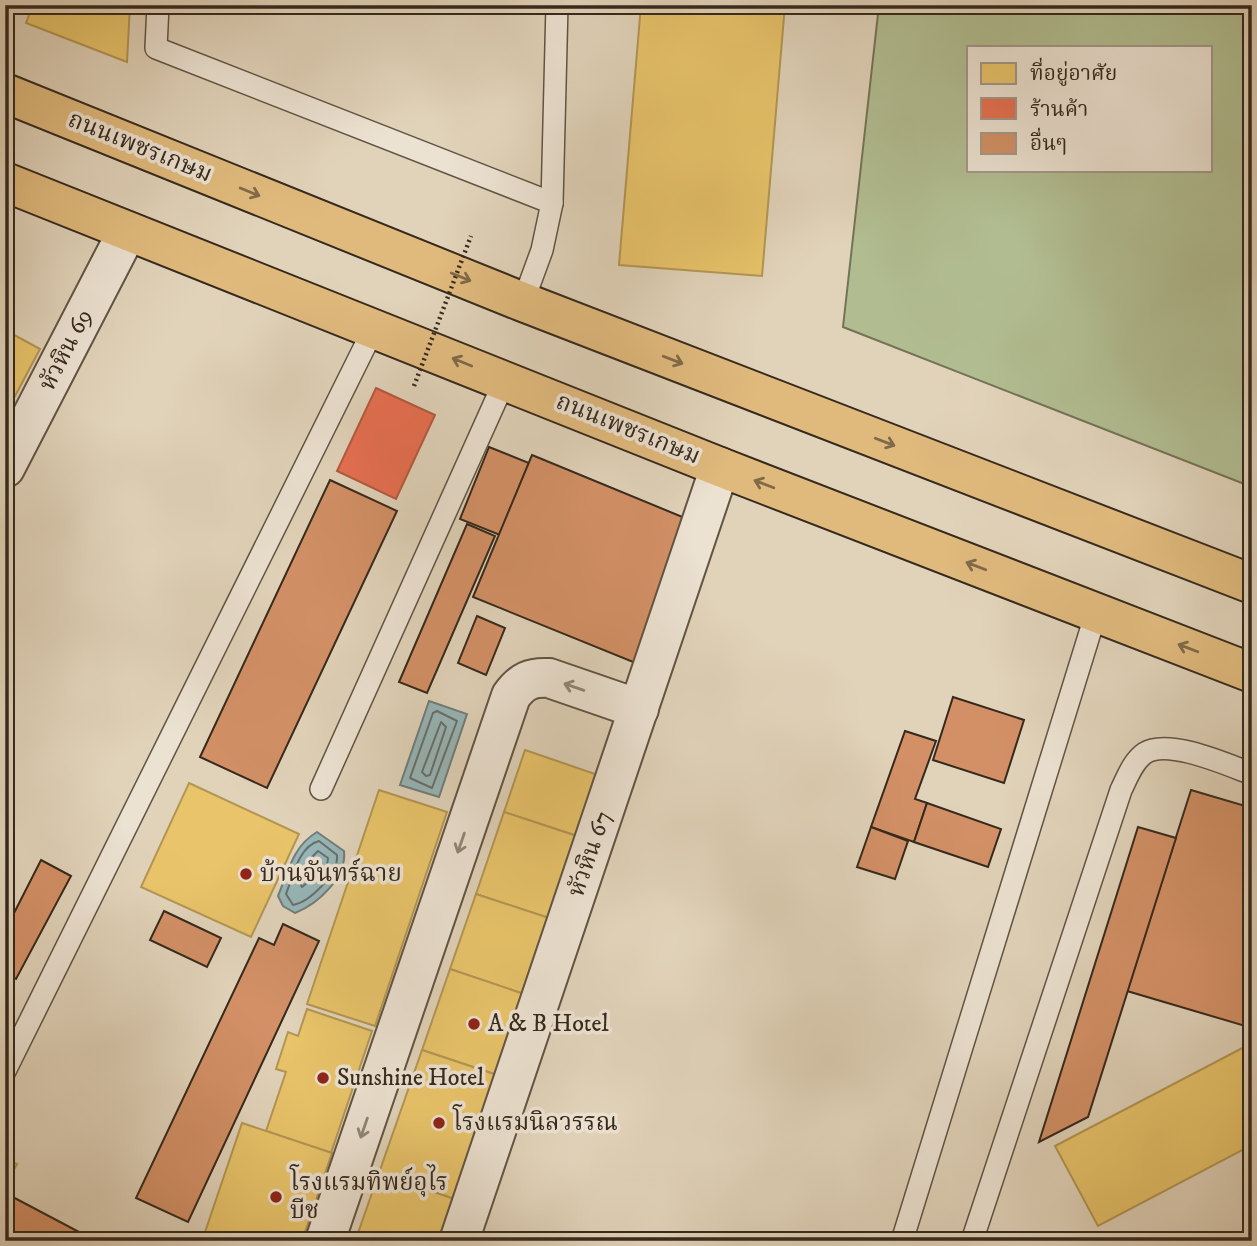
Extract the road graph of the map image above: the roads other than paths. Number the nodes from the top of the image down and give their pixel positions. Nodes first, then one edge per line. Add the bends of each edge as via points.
1 (158, 5) edge
2 (557, 5) edge
3 (5, 93) edge
4 (5, 182) edge
5 (552, 203) junction
6 (127, 232) junction
7 (523, 302) junction
8 (374, 328) junction
9 (505, 380) junction
10 (720, 467) junction
11 (5, 468) edge
12 (1252, 584) edge
13 (1096, 613) junction
14 (1252, 673) edge
15 (639, 709) junction
16 (1252, 774) edge
17 (321, 789) dead end
18 (5, 1070) edge
19 (326, 1241) edge
20 (459, 1241) edge
21 (902, 1241) edge
22 (972, 1241) edge

1 - 5 lane via 156,48
2 - 5 lane
3 -> 7 main road, ถนนเพชรเกษม
4 - 6 main road, ถนนเพชรเกษม
5 - 7 lane via 542,250
6 - 8 main road, ถนนเพชรเกษม
6 - 11 street, หัวหิน 69
7 -> 12 main road, ถนนเพชรเกษม
9 -> 8 main road, ถนนเพชรเกษม
8 - 18 lane
9 - 10 main road, ถนนเพชรเกษม
9 - 17 lane
13 -> 10 main road, ถนนเพชรเกษม
10 - 15 street, หัวหิน 67
14 -> 13 main road, ถนนเพชรเกษม
13 - 21 lane
15 -> 19 street via 549,678 527,681 511,696
15 - 20 street, หัวหิน 67
16 - 22 lane via 1164,748 1146,752 1135,762 1121,790

